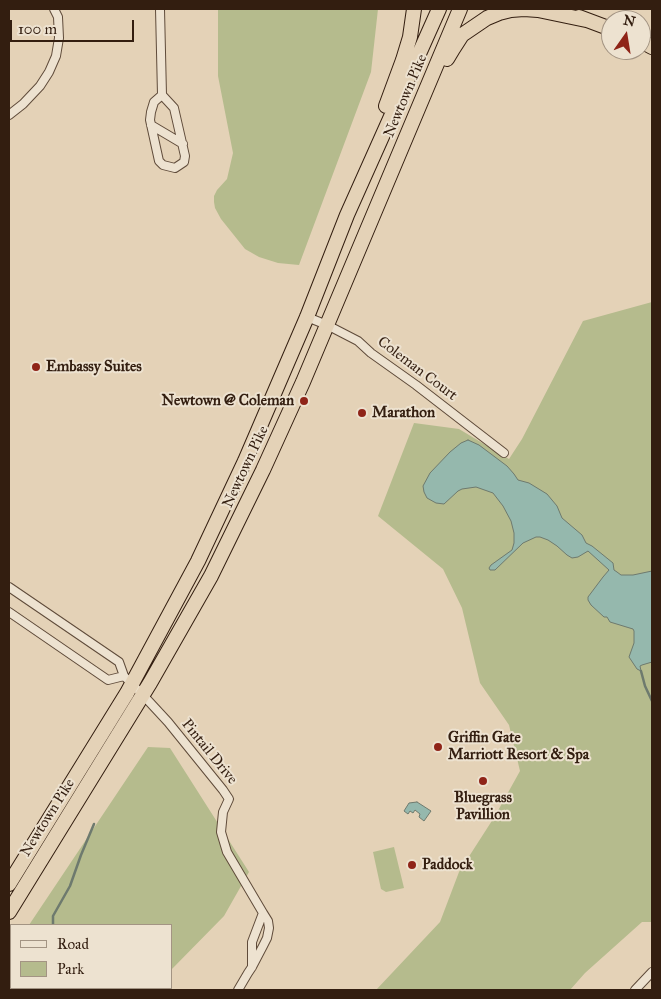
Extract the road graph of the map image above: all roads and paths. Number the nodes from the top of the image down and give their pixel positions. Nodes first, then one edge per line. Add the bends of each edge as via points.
1 (54, 9) edge
2 (160, 9) edge
3 (414, 9) edge
4 (439, 9) edge
5 (460, 9) edge
6 (560, 9) edge
7 (586, 20) junction
8 (601, 25) edge
9 (162, 95) junction
10 (9, 115) edge
11 (151, 125) junction
12 (183, 144) junction
13 (396, 163) junction
14 (347, 215) junction
15 (307, 317) junction
16 (327, 325) junction
17 (504, 453) dead end
18 (9, 587) edge
19 (9, 612) edge
20 (128, 680) junction
21 (143, 695) junction
22 (9, 884) edge
23 (9, 912) edge
24 (263, 913) junction
25 (252, 967) junction
26 (652, 972) edge
27 (238, 990) edge
28 (635, 990) edge

1 - 10 street via 58,17 59,38 50,72 23,104
2 - 9 street
3 - 14 highway via 403,60
4 - 14 highway, Newtown Pike
5 - 13 highway, Newtown Pike
6 - 7 highway
7 - 8 highway
7 - 13 highway via 538,10 511,10 487,18 462,35
9 - 11 street via 154,102
9 - 12 street via 174,108
11 - 12 street
11 - 12 street via 159,161 163,165 175,168 184,162
13 - 16 highway, Newtown Pike
14 - 15 highway, Newtown Pike
15 - 16 street, Coleman Court
15 - 20 highway, Newtown Pike via 198,560
16 - 17 street, Coleman Court via 358,341
16 - 21 highway, Newtown Pike via 263,470 211,576
18 - 20 street via 118,662
19 - 20 street via 108,680
20 - 21 street
20 - 22 highway, Newtown Pike
21 - 23 highway, Newtown Pike
21 - 24 street, Pintail Drive via 229,799 223,812 221,832 227,852
24 - 25 street via 252,942
24 - 25 street, Pintail Drive via 268,921 267,938
25 - 27 street, Pintail Drive
26 - 28 street

